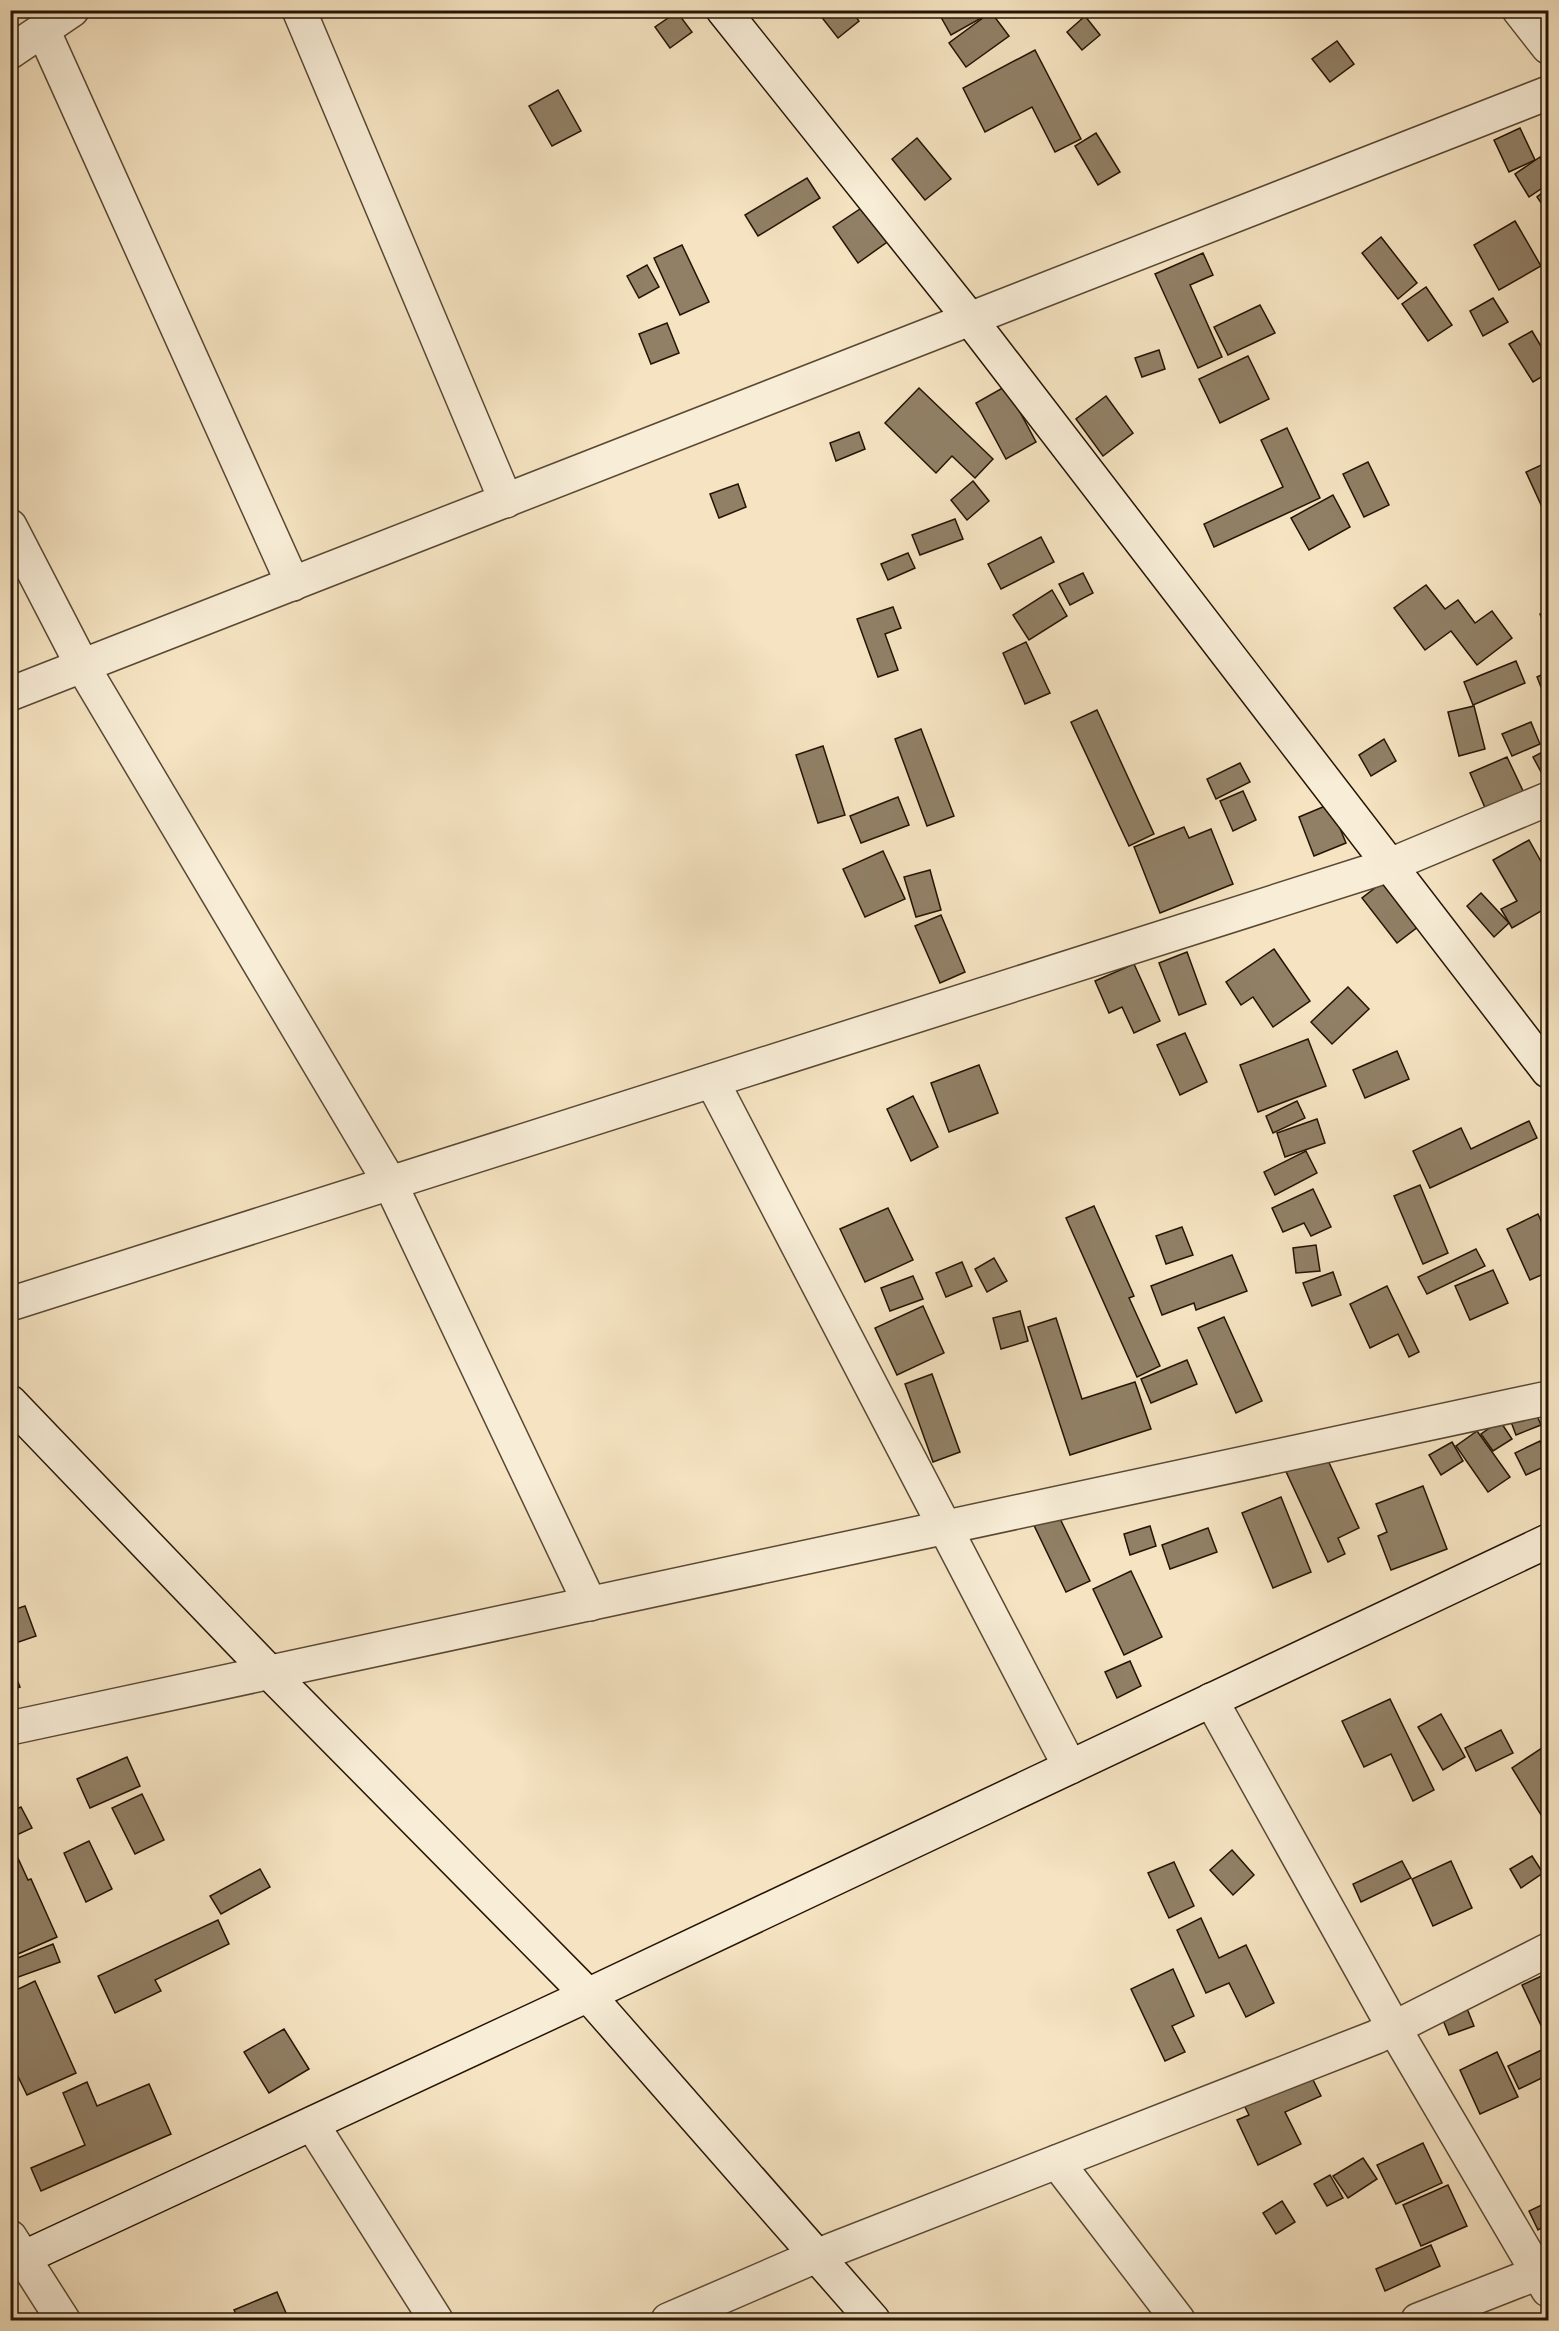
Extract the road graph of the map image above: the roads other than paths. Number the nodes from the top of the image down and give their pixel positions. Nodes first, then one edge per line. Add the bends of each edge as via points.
1 (72, 10) edge
2 (299, 10) edge
3 (723, 10) edge
4 (1519, 10) edge
5 (43, 30) junction
6 (1548, 46) edge
7 (10, 52) edge
8 (1548, 93) edge
9 (970, 319) junction
10 (506, 501) junction
11 (10, 526) edge
12 (293, 584) junction
13 (83, 667) junction
14 (10, 694) edge
15 (1548, 799) edge
16 (1390, 865) junction
17 (1548, 1071) edge
18 (712, 1081) junction
19 (390, 1183) junction
20 (10, 1304) edge
21 (1548, 1398) edge
22 (10, 1402) edge
23 (945, 1528) junction
24 (1548, 1541) edge
25 (591, 1604) junction
26 (270, 1673) junction
27 (1211, 1700) junction
28 (10, 1728) edge
29 (1070, 1767) junction
30 (1548, 1950) edge
31 (588, 1995) junction
32 (1394, 2028) junction
33 (312, 2124) junction
34 (1057, 2163) junction
35 (15, 2253) edge
36 (816, 2256) junction
37 (1545, 2277) edge
38 (63, 2320) edge
39 (436, 2320) edge
40 (668, 2320) edge
41 (873, 2320) edge
42 (1178, 2320) edge
43 (1418, 2320) edge

1 - 5 street
2 - 10 street
3 - 9 street
4 - 6 street
5 - 7 street
5 - 12 street
8 - 9 street
9 - 10 street
9 - 16 street
10 - 12 street
11 - 13 street
12 - 13 street
13 - 14 street
13 - 19 street
15 - 16 street
16 - 17 street
16 - 18 street
18 - 19 street
18 - 23 street
19 - 20 street
19 - 25 street
21 - 23 street
22 - 26 street
23 - 25 street
23 - 29 street
24 - 27 street
25 - 26 street
26 - 28 street
26 - 31 street
27 - 29 street
27 - 32 street
29 - 31 street
30 - 32 street
31 - 33 street
31 - 36 street
32 - 34 street
32 - 37 street
33 - 35 street
33 - 39 street
34 - 36 street
34 - 42 street
35 - 38 street
36 - 40 street
36 - 41 street
37 - 43 street

